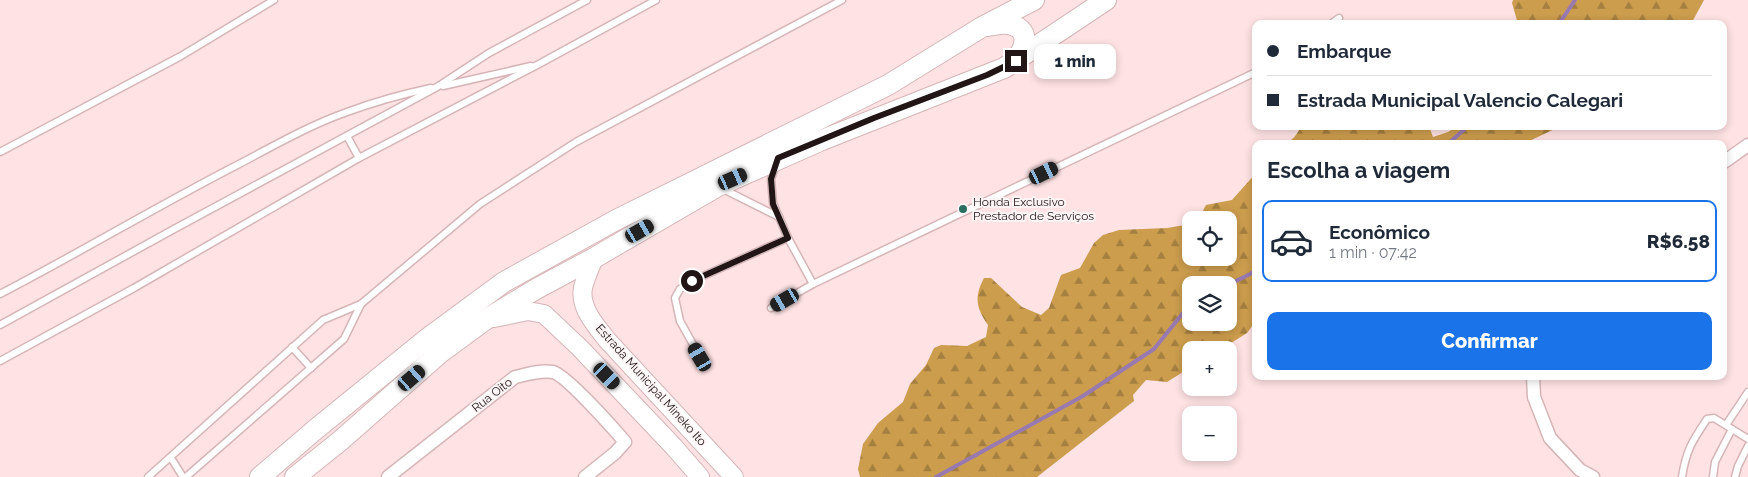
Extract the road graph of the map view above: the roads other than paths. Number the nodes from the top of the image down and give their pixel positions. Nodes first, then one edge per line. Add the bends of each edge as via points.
1 (274, 0) edge
2 (587, 0) edge
3 (656, 0) edge
4 (842, 0) edge
5 (1034, 0) edge
6 (1106, 0) edge
7 (1339, 18) dead end
8 (1336, 20) edge
9 (982, 28) junction
10 (539, 64) junction
11 (1004, 68) junction
12 (1252, 74) edge
13 (437, 87) junction
14 (347, 136) junction
15 (1748, 145) edge
16 (0, 152) edge
17 (359, 158) junction
18 (778, 158) junction
19 (1727, 160) edge
20 (718, 186) junction
21 (779, 218) junction
22 (788, 238) junction
23 (594, 258) junction
24 (813, 284) junction
25 (0, 294) edge
26 (361, 304) junction
27 (771, 308) dead end
28 (485, 320) junction
29 (0, 325) edge
30 (292, 347) junction
31 (700, 357) dead end
32 (0, 361) edge
33 (310, 368) junction
34 (1533, 380) edge
35 (1748, 392) edge
36 (1726, 425) junction
37 (1732, 429) junction
38 (1748, 439) edge
39 (1748, 446) edge
40 (170, 458) junction
41 (1682, 476) edge
42 (148, 477) edge
43 (185, 477) edge
44 (260, 477) edge
45 (295, 477) edge
46 (388, 477) edge
47 (585, 477) edge
48 (700, 477) edge
49 (734, 477) edge
50 (1593, 477) edge
51 (1712, 477) edge
52 (1735, 477) edge

1 - 16 lane via 180,56
2 - 13 lane via 489,53
3 - 10 lane
4 - 26 lane via 568,147 480,204
5 - 9 main road
6 - 11 main road
7 - 8 lane
9 - 11 main road via 1008,24 1019,28 1024,35 1020,54
9 - 44 main road via 888,85 616,220 504,282 428,338
10 - 13 lane
10 - 17 lane
11 - 18 main road
12 - 24 lane
13 - 14 lane
13 - 25 lane via 346,112 295,135
14 - 17 lane
14 - 29 lane
15 - 19 street
17 - 32 lane
18 - 20 main road
18 - 21 lane via 771,179 773,204
20 - 21 lane
20 - 23 main road
21 - 22 lane
22 - 24 lane
22 - 31 lane via 680,289 675,298 680,321
23 - 28 main road
23 - 49 street, Estrada Municipal Mineko Ito via 582,291 591,319
24 - 27 lane
26 - 30 lane via 323,320
26 - 33 lane via 344,339
28 - 45 main road via 440,353
28 - 48 street, Estrada Municipal Mineko Ito via 528,310 544,314 648,418
30 - 33 lane
30 - 40 lane
33 - 43 lane
34 - 50 street via 1534,397 1550,438 1580,470
35 - 36 lane
36 - 37 lane
36 - 41 lane via 1714,418 1707,419 1685,457
37 - 38 lane
37 - 51 lane via 1715,462
39 - 52 lane
40 - 42 lane
40 - 43 lane
46 - 47 street, Rua Oito via 515,377 536,372 555,372 625,442

